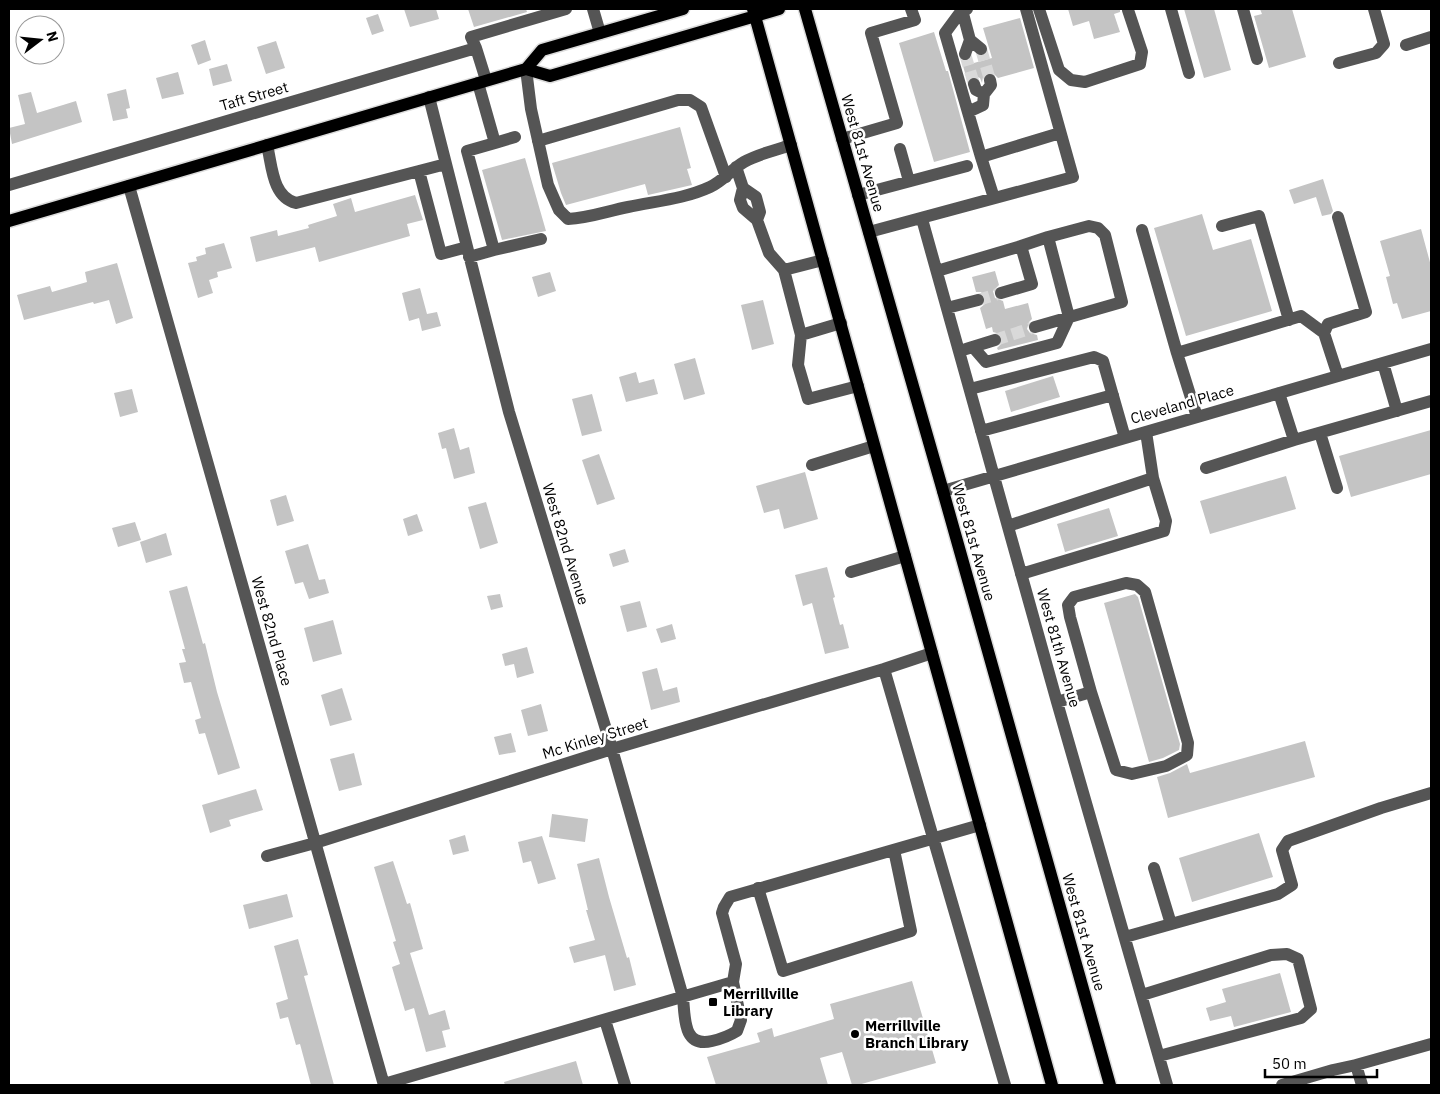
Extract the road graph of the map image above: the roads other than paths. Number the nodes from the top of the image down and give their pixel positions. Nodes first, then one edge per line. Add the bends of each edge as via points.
1 (566, 9) edge
2 (593, 9) edge
3 (683, 9) edge
4 (779, 9) edge
5 (805, 9) edge
6 (911, 9) edge
7 (1026, 9) edge
8 (1039, 9) edge
9 (1171, 9) edge
10 (1243, 9) edge
11 (1374, 9) edge
12 (964, 10) edge
13 (1128, 10) dead end
14 (754, 12) edge
15 (600, 33) junction
16 (1431, 37) edge
17 (1406, 45) dead end
18 (476, 48) junction
19 (973, 48) tunnel mouth
20 (1257, 59) dead end
21 (1339, 64) dead end
22 (526, 69) junction
23 (1189, 73) dead end
24 (482, 82) junction
25 (983, 85) tunnel mouth
26 (429, 97) junction
27 (968, 112) junction
28 (1060, 133) junction
29 (515, 137) dead end
30 (842, 139) junction
31 (495, 143) junction
32 (539, 144) junction
33 (268, 145) junction
34 (791, 145) junction
35 (900, 149) dead end
36 (981, 157) junction
37 (446, 164) junction
38 (967, 166) dead end
39 (736, 167) junction
40 (419, 171) junction
41 (726, 177) junction
42 (910, 181) junction
43 (9, 185) edge
44 (129, 186) junction
45 (858, 195) junction
46 (994, 198) junction
47 (922, 218) junction
48 (1338, 218) dead end
49 (9, 221) edge
50 (1222, 226) dead end
51 (1142, 230) dead end
52 (869, 232) junction
53 (1048, 237) junction
54 (541, 239) dead end
55 (1020, 246) junction
56 (494, 250) junction
57 (468, 252) junction
58 (823, 260) junction
59 (784, 270) junction
60 (937, 271) junction
61 (1001, 293) tunnel mouth
62 (978, 300) tunnel mouth
63 (947, 308) junction
64 (1069, 317) junction
65 (1289, 320) junction
66 (841, 323) junction
67 (1035, 327) tunnel mouth
68 (1324, 333) junction
69 (802, 335) junction
70 (995, 340) tunnel mouth
71 (973, 347) junction
72 (1431, 349) edge
73 (959, 351) junction
74 (1177, 353) junction
75 (1383, 363) junction
76 (1338, 376) junction
77 (858, 386) junction
78 (970, 389) junction
79 (1280, 393) junction
80 (1113, 395) junction
81 (1431, 401) edge
82 (1396, 411) junction
83 (1197, 417) junction
84 (981, 431) junction
85 (1146, 432) junction
86 (1320, 433) junction
87 (1125, 438) junction
88 (1294, 440) junction
89 (874, 446) junction
90 (812, 465) dead end
91 (1206, 468) dead end
92 (994, 476) junction
93 (1153, 478) junction
94 (1338, 488) dead end
95 (943, 491) junction
96 (1008, 526) junction
97 (905, 556) junction
98 (851, 572) dead end
99 (1022, 574) junction
100 (932, 654) junction
101 (884, 669) junction
102 (1091, 692) junction
103 (1057, 702) junction
104 (612, 749) junction
105 (1431, 793) edge
106 (980, 825) junction
107 (935, 839) junction
108 (315, 843) junction
109 (894, 850) junction
110 (267, 856) dead end
111 (1154, 868) dead end
112 (758, 888) junction
113 (1171, 924) junction
114 (1125, 937) junction
115 (733, 982) junction
116 (1142, 995) junction
117 (683, 998) junction
118 (605, 1020) junction
119 (1431, 1044) edge
120 (1158, 1056) junction
121 (1356, 1065) junction
122 (384, 1085) edge
123 (625, 1085) edge
124 (1005, 1085) edge
125 (1052, 1085) edge
126 (1110, 1085) edge
127 (1166, 1085) edge
128 (1282, 1085) edge
129 (1362, 1085) edge

1 - 18 street via 471,37
2 - 15 street
3 - 15 main road
4 - 14 main road
5 - 30 main road, West 81st Avenue
6 - 30 street via 915,20 872,33 897,123
7 - 28 street
8 - 13 street via 1059,70 1071,80 1085,82 1140,64 1142,52
9 - 23 street
10 - 20 street
11 - 21 street via 1384,44 1376,53
12 - 19 street
12 - 27 street via 945,33
14 - 22 main road via 550,76
14 - 34 main road
15 - 22 main road via 542,50
16 - 17 street
18 - 24 street
18 - 43 street, Taft Street
22 - 24 main road
22 - 32 street
24 - 26 main road
24 - 31 street
25 - 27 street via 983,105
26 - 33 main road
26 - 37 street, West 82nd Avenue
27 - 36 street
28 - 36 street
28 - 46 street via 1074,177
29 - 31 street
30 - 45 main road, West 81st Avenue
31 - 56 street via 467,151
32 - 41 street via 678,100 690,100 701,106
32 - 41 street via 548,184 559,210 568,218 583,218 679,198 710,187
33 - 40 street via 280,193 288,201 296,203
33 - 44 main road
34 - 39 street via 746,160
34 - 58 main road
35 - 42 street
36 - 46 street
37 - 40 street
37 - 57 street, West 82nd Avenue
38 - 42 street
39 - 41 street
39 - 59 street via 743,188 756,197 760,212 757,220 769,253
40 - 57 street via 441,254
42 - 45 street
44 - 49 main road
44 - 108 street, West 82nd Place
45 - 52 main road, West 81st Avenue
46 - 47 street
47 - 52 street
47 - 60 street, West 81th Avenue
48 - 68 street via 1366,312 1328,324
50 - 65 street via 1259,216
51 - 74 street
52 - 95 main road, West 81st Avenue
53 - 55 street
53 - 64 street
53 - 64 street via 1089,226 1098,228 1105,235 1122,302
54 - 56 street
55 - 60 street
55 - 61 street via 1032,284
56 - 57 street
57 - 104 street, West 82nd Avenue via 509,412
58 - 59 street
58 - 66 main road
59 - 69 street
60 - 63 street, West 81th Avenue
62 - 63 street
63 - 73 street, West 81th Avenue
64 - 67 street
64 - 71 street via 1056,343 986,362
65 - 68 street via 1301,316
65 - 74 street
66 - 69 street
66 - 77 main road
68 - 76 street
69 - 77 street via 798,365 808,399
70 - 71 street
71 - 73 street
72 - 75 street, Cleveland Place
73 - 78 street, West 81th Avenue
74 - 83 street
75 - 76 street, Cleveland Place
75 - 82 street
76 - 79 street, Cleveland Place
77 - 89 main road
78 - 80 street via 1094,357 1103,361
78 - 84 street, West 81th Avenue
79 - 83 street, Cleveland Place
79 - 88 street
80 - 84 street
80 - 87 street
81 - 82 street
82 - 86 street
83 - 85 street, Cleveland Place
84 - 92 street, West 81th Avenue
85 - 87 street, Cleveland Place
85 - 93 street
86 - 88 street
86 - 94 street
87 - 92 street, Cleveland Place
88 - 91 street
89 - 90 street
89 - 97 main road
92 - 95 street, Cleveland Place
92 - 96 street, West 81th Avenue
93 - 96 street
93 - 99 street via 1166,521 1164,531
95 - 126 main road, West 81st Avenue
96 - 99 street, West 81th Avenue
97 - 98 street
97 - 100 main road
99 - 103 street, West 81th Avenue
100 - 101 street, Mc Kinley Street
100 - 106 main road
101 - 104 street, Mc Kinley Street
101 - 107 street
102 - 102 street via 1116,770 1132,774 1166,766 1187,755 1188,743 1145,592 1137,585 1126,583 1074,598 1068,605
102 - 103 street
103 - 114 street, West 81th Avenue
104 - 108 street, Mc Kinley Street
104 - 117 street, West 82nd Avenue
105 - 113 street via 1288,841 1282,850 1292,885 1278,894
106 - 107 street
106 - 125 main road
107 - 109 street
107 - 124 street
108 - 110 street, Mc Kinley Street
108 - 122 street, West 82nd Place
109 - 112 street
109 - 112 street via 910,931 783,971
111 - 113 street
112 - 115 street via 730,897 722,913 736,964
113 - 114 street
114 - 116 street, West 81th Avenue
115 - 117 street
115 - 117 street via 741,1020 737,1031 727,1038 704,1043 691,1037 685,1023
116 - 120 street, West 81th Avenue
116 - 120 street via 1271,955 1287,954 1298,959 1311,1009 1301,1018
117 - 118 street
118 - 122 street
118 - 123 street
119 - 121 street
120 - 127 street, West 81th Avenue
121 - 128 street
121 - 129 street

